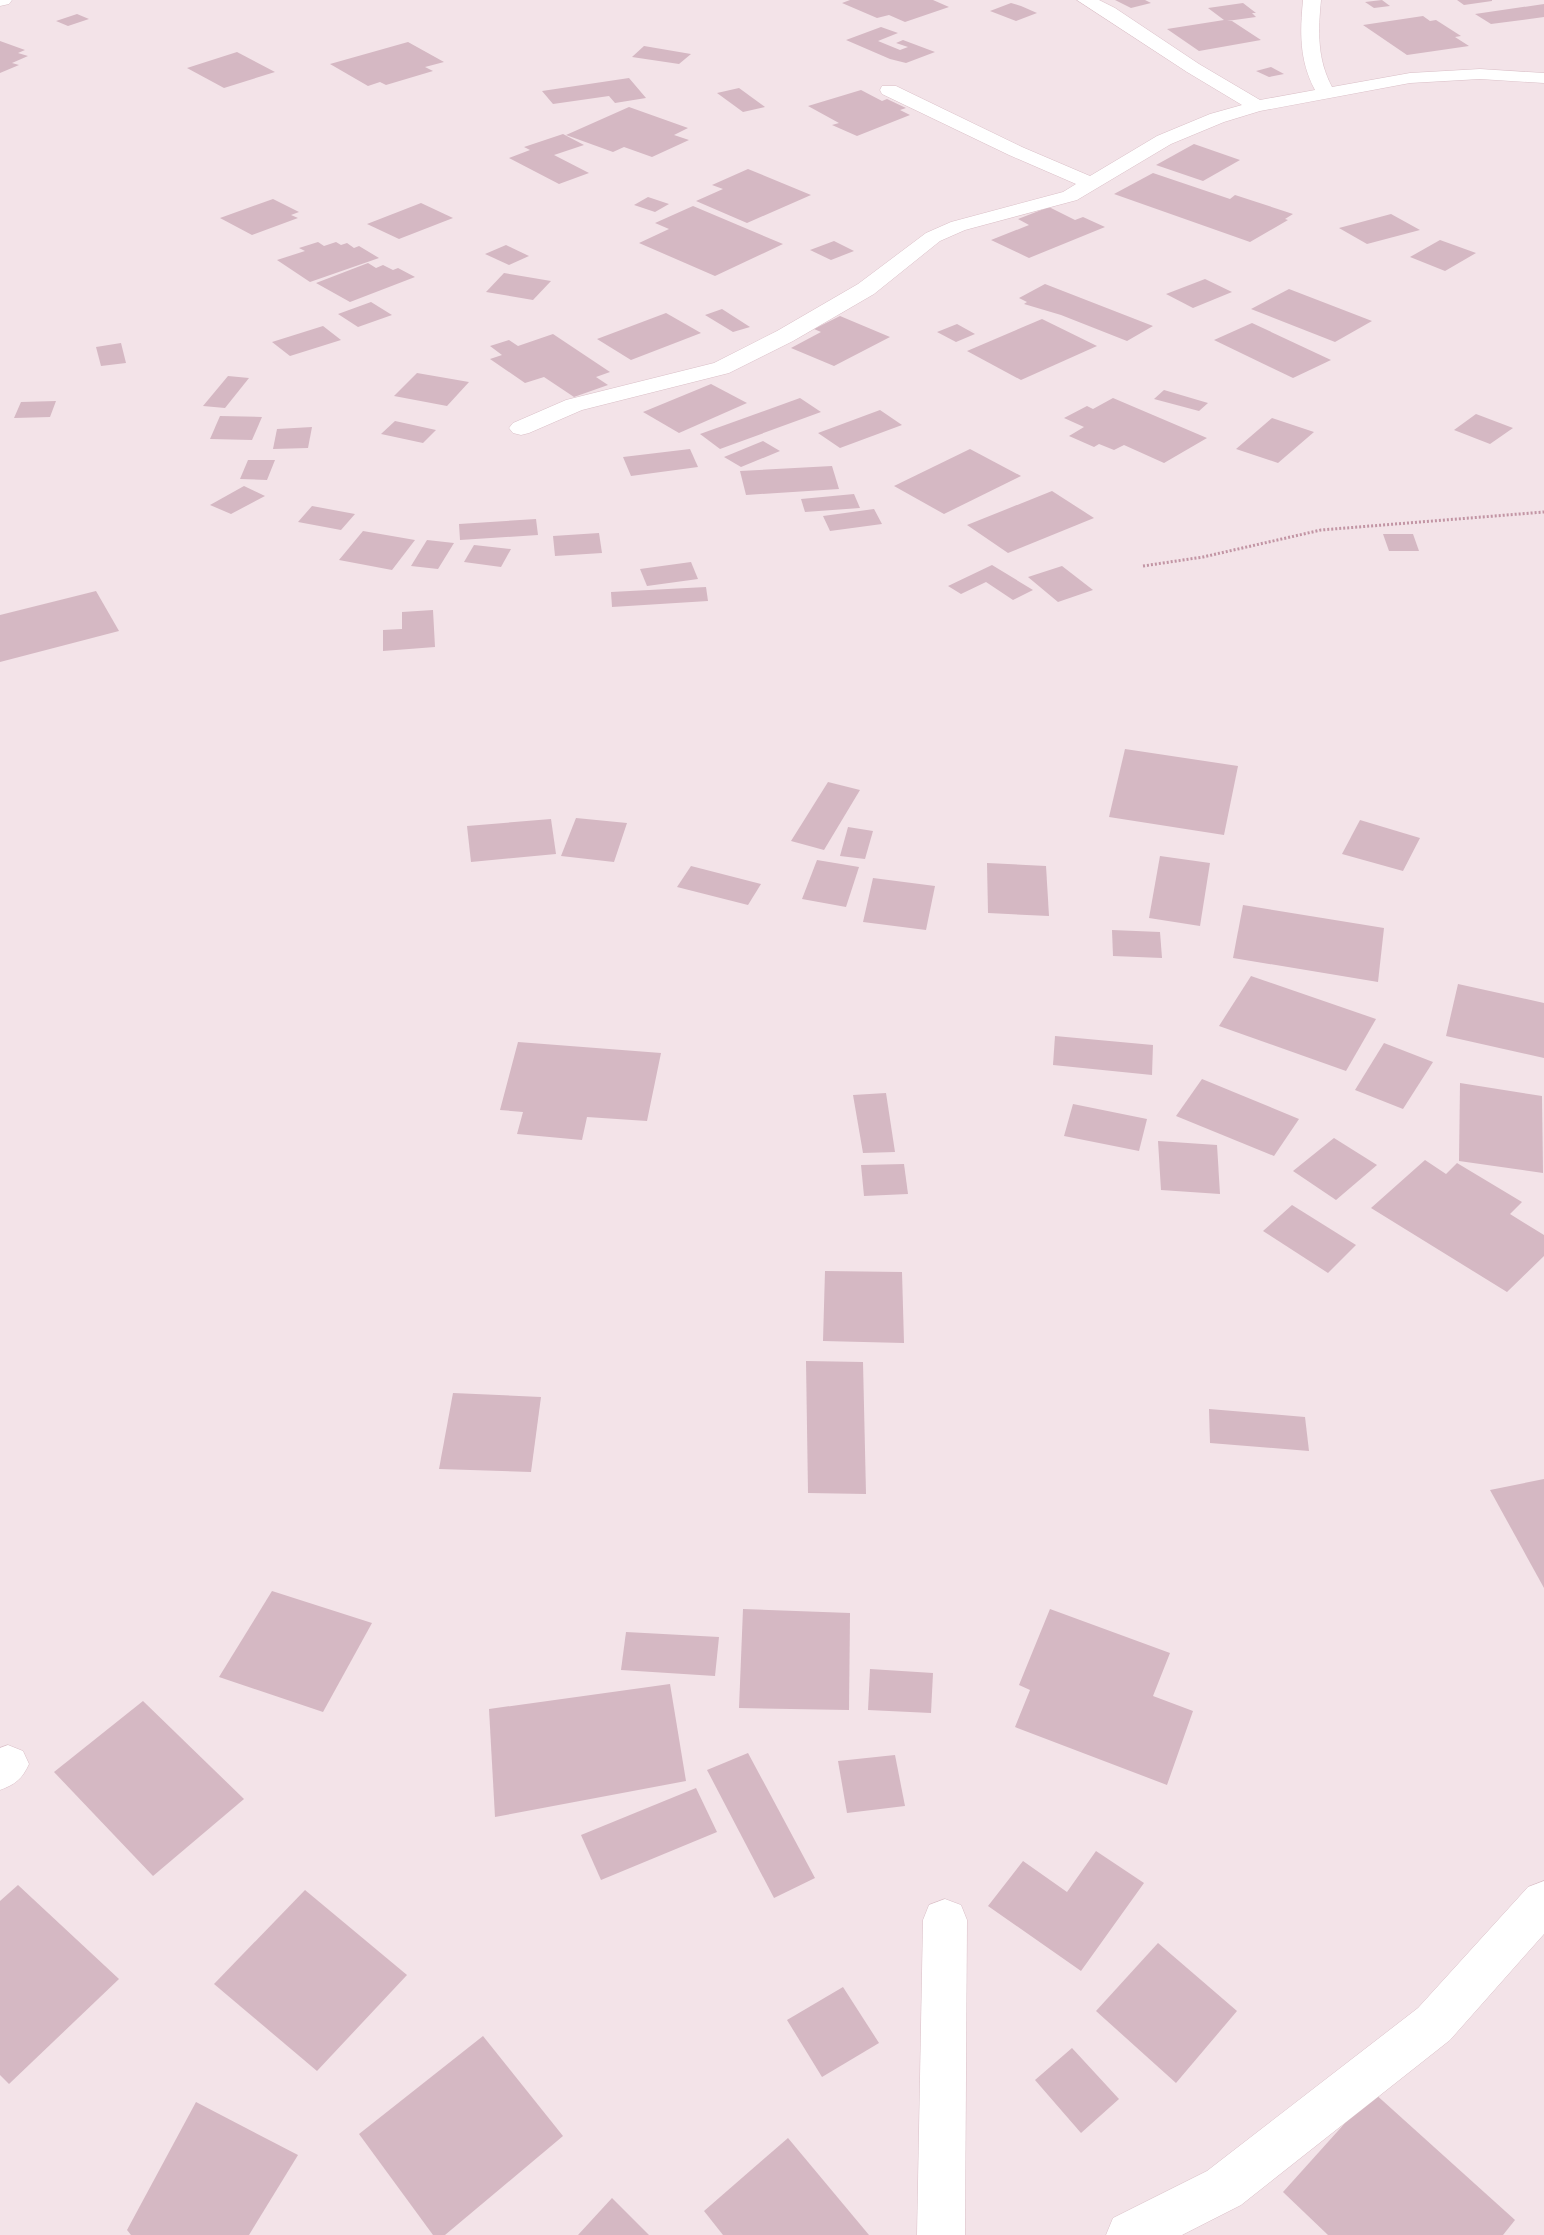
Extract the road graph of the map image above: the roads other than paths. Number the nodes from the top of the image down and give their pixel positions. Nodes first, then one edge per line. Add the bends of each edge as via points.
1 (1086, 0) edge
2 (1312, 0) edge
3 (1544, 78) edge
4 (889, 90) dead end
5 (1326, 93) junction
6 (1257, 106) junction
7 (1092, 184) junction
8 (521, 428) dead end
9 (1544, 1902) edge
10 (945, 1920) dead end
11 (941, 2235) edge
12 (1131, 2235) edge

1 - 6 street
2 - 5 street via 1310,60
3 - 5 street via 1431,75
4 - 7 street via 1032,160
5 - 6 street
6 - 7 street via 1189,128
7 - 8 street via 1070,196 958,226 933,237 866,289 721,368 574,405
9 - 12 street via 1442,2016 1416,2039 1224,2188
10 - 11 street

